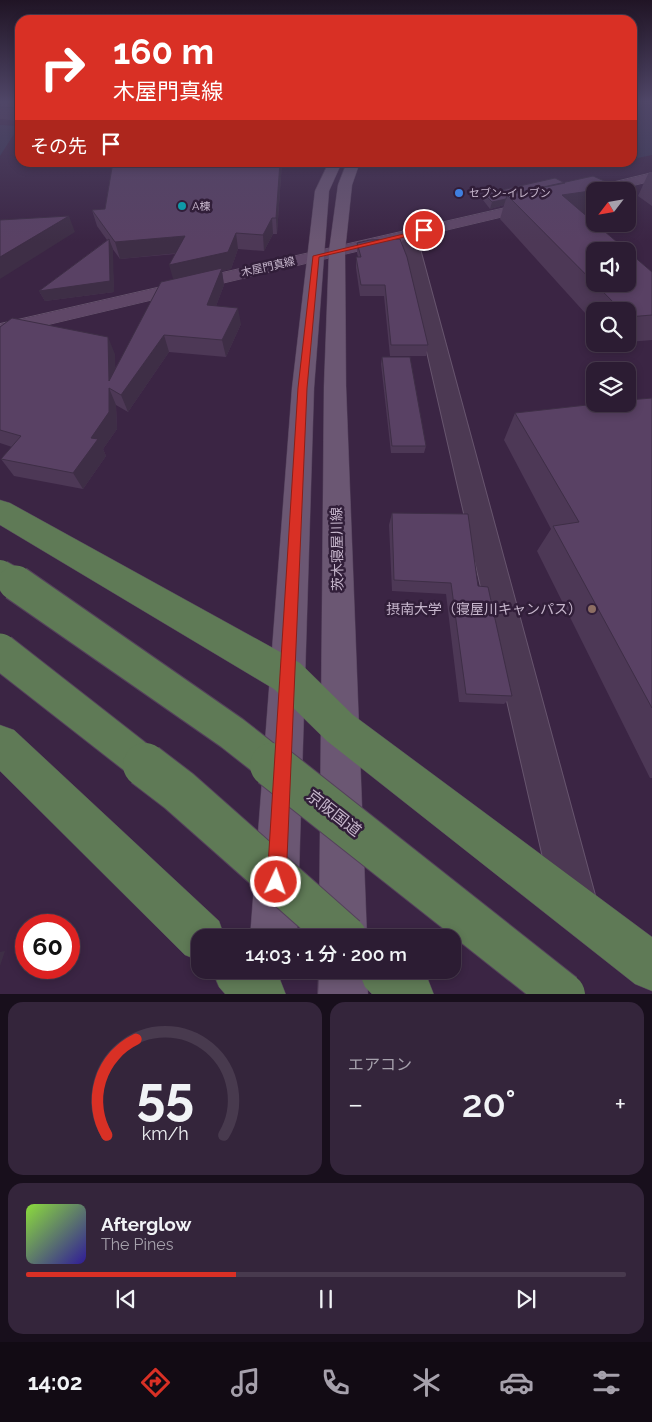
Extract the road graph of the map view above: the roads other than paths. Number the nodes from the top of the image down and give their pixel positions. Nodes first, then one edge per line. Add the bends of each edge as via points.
1 (334, 167) edge
2 (352, 167) edge
3 (652, 177) edge
4 (408, 234) junction
5 (327, 253) junction
6 (0, 330) edge
7 (0, 511) edge
8 (0, 574) edge
9 (0, 651) edge
10 (287, 676) junction
11 (340, 728) junction
12 (0, 744) edge
13 (578, 911) junction
14 (193, 929) edge
15 (273, 929) edge
16 (334, 929) edge
17 (344, 929) edge
18 (652, 967) edge
19 (246, 979) edge
20 (271, 979) edge
21 (343, 979) edge
22 (392, 979) edge
23 (262, 994) edge
24 (270, 994) edge
25 (343, 994) edge
26 (409, 994) edge
27 (562, 994) edge

1 - 5 main road, 茨木寝屋川線 via 322,191
2 - 5 main road, 茨木寝屋川線
3 - 4 main road, 木屋門真線
4 - 5 main road, 木屋門真線
4 - 13 street
5 - 6 main road, 木屋門真線
5 - 10 main road, 茨木寝屋川線 via 303,388
5 - 11 main road, 茨木寝屋川線 via 336,386
7 - 10 highway
8 - 27 highway, 京阪国道, bridge via 22,586 232,733
9 - 16 highway, bridge via 179,791
10 - 11 highway
10 - 15 main road, 茨木寝屋川線
11 - 13 highway
11 - 17 main road, 茨木寝屋川線
12 - 14 highway
13 - 18 highway
19 - 23 highway
20 - 24 main road
21 - 25 main road
22 - 26 highway

